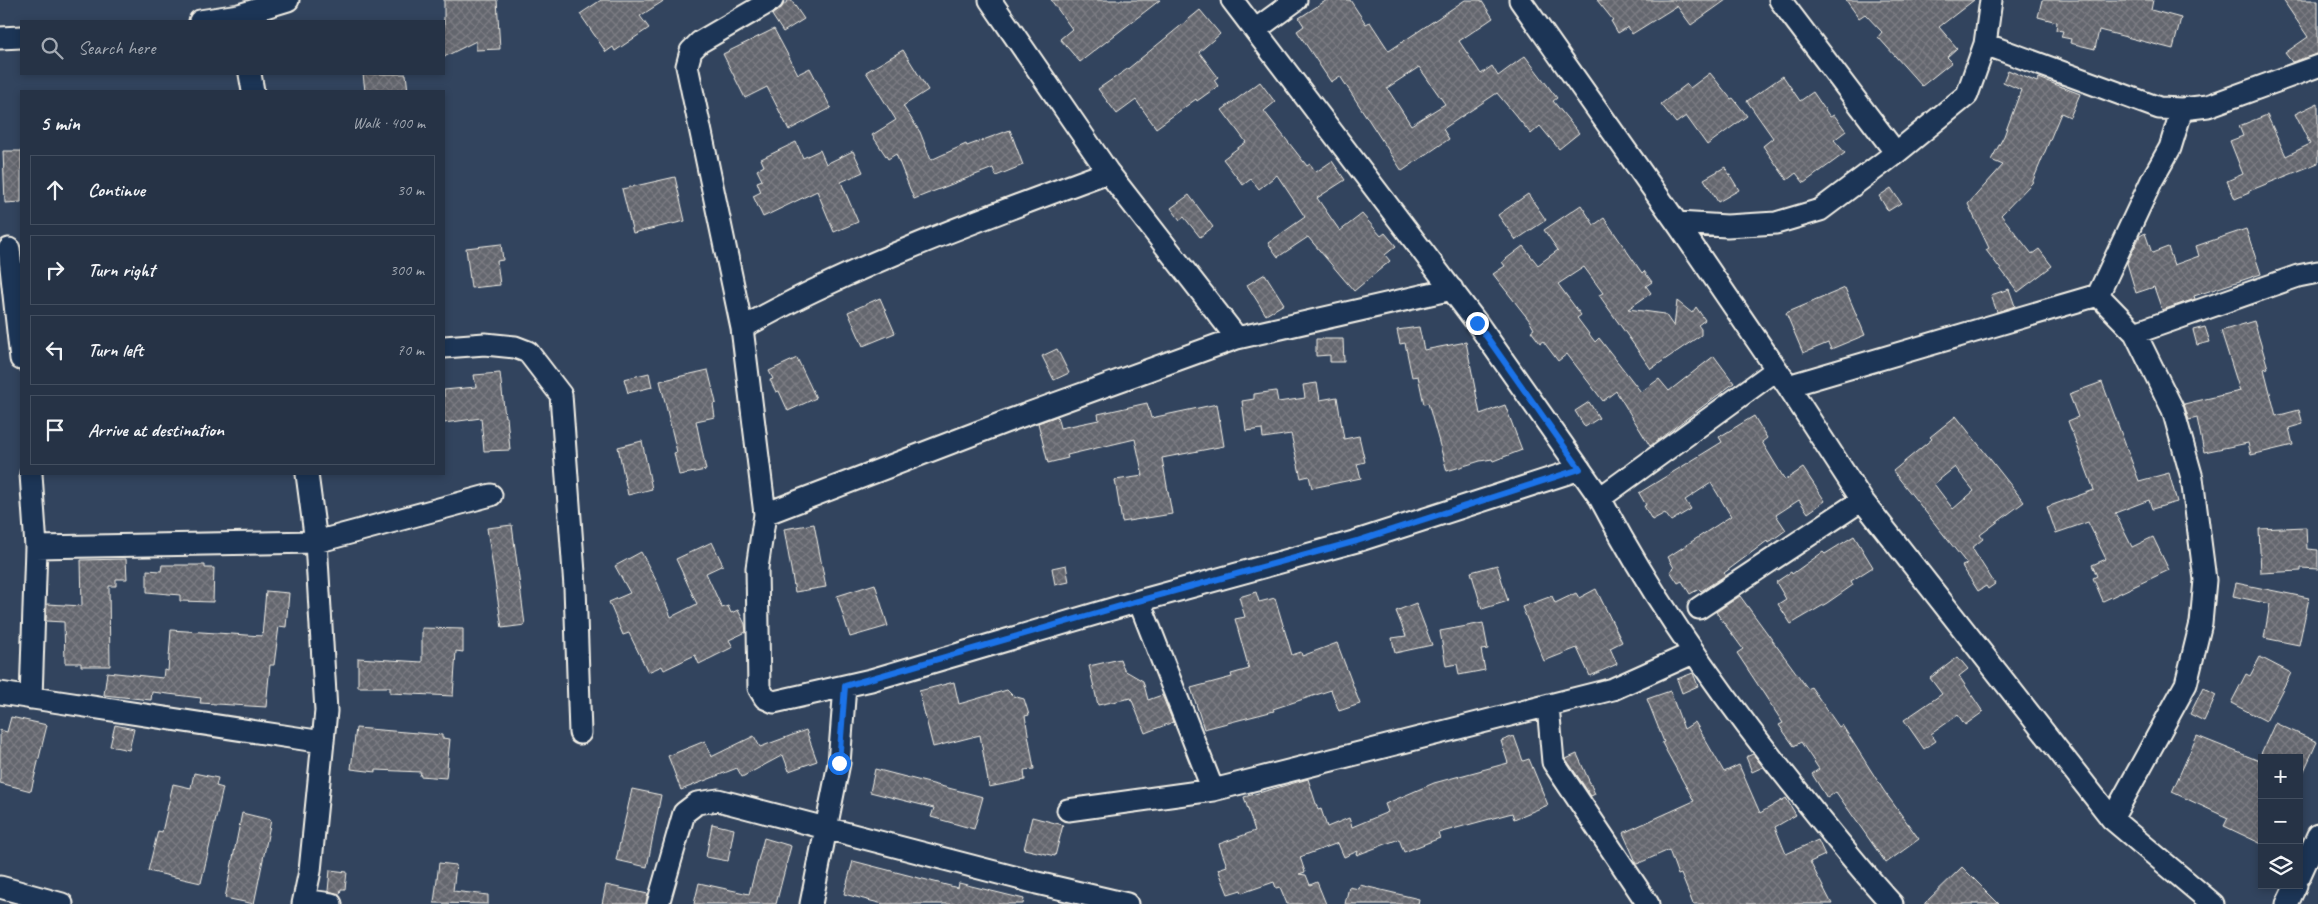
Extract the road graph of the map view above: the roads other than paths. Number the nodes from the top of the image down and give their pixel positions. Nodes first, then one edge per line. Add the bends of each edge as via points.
1 (288, 0) edge
2 (772, 0) edge
3 (990, 0) edge
4 (1232, 0) edge
5 (1296, 0) edge
6 (1520, 0) edge
7 (1780, 0) edge
8 (1991, 0) edge
9 (240, 18) edge
10 (213, 20) edge
11 (1256, 30) junction
12 (20, 37) edge
13 (0, 38) edge
14 (1985, 44) junction
15 (2318, 66) edge
16 (250, 75) edge
17 (253, 90) edge
18 (2182, 108) junction
19 (1896, 153) junction
20 (1108, 172) junction
21 (1677, 223) junction
22 (10, 248) edge
23 (2318, 272) edge
24 (1452, 289) junction
25 (2098, 294) junction
26 (742, 328) junction
27 (2135, 333) junction
28 (1237, 338) junction
29 (445, 347) edge
30 (20, 349) edge
31 (1782, 378) junction
32 (1580, 469) junction
33 (31, 475) edge
34 (307, 475) edge
35 (491, 495) dead end
36 (1600, 498) junction
37 (1862, 500) junction
38 (766, 514) junction
39 (316, 542) junction
40 (36, 547) junction
41 (1138, 601) junction
42 (1699, 608) dead end
43 (1694, 653) junction
44 (845, 686) junction
45 (0, 693) edge
46 (31, 698) junction
47 (1548, 706) junction
48 (580, 733) dead end
49 (324, 742) junction
50 (1213, 790) junction
51 (1068, 810) dead end
52 (2112, 819) junction
53 (825, 828) junction
54 (2318, 835) edge
55 (2303, 868) edge
56 (0, 887) edge
57 (2294, 889) edge
58 (2189, 897) edge
59 (304, 902) edge
60 (62, 904) edge
61 (331, 904) edge
62 (658, 904) edge
63 (811, 904) edge
64 (1127, 904) edge
65 (1648, 904) edge
66 (1892, 904) edge
67 (2213, 904) edge
68 (2287, 904) edge

1 - 9 street
2 - 26 street via 700,42 691,51 686,66
3 - 20 street
4 - 11 street
5 - 11 street
6 - 21 street
7 - 19 street
8 - 14 street
9 - 10 street
11 - 24 street
12 - 13 street
14 - 18 street via 2160,108
14 - 19 street via 1967,95
15 - 18 street via 2208,106
16 - 17 street
18 - 25 street via 2170,148
19 - 21 street via 1820,210 1776,223 1727,226
20 - 26 street via 1004,210 820,287
20 - 28 street
21 - 31 street
22 - 30 street
23 - 27 street via 2298,276
24 - 28 street
24 - 32 street
25 - 27 street
25 - 31 street
26 - 38 street
27 - 52 street via 2173,410 2190,469 2205,580 2201,623 2186,684
28 - 38 street via 1005,422
29 - 48 street via 485,344 516,347 528,352 560,395 575,587
31 - 36 street
31 - 37 street
32 - 36 street
32 - 41 street via 1357,541
33 - 40 street
34 - 39 street
35 - 39 street
36 - 43 street
37 - 42 street
37 - 52 street
38 - 44 street via 757,568 759,688 764,698 774,702
39 - 40 street
39 - 49 street via 326,711
40 - 46 street
41 - 44 street
41 - 50 street
43 - 47 street via 1613,689
43 - 66 street via 1758,741 1861,871
44 - 53 street via 839,763
45 - 46 street
46 - 49 street
47 - 50 street
47 - 65 street via 1553,762
49 - 59 street
50 - 51 street
52 - 58 street
53 - 62 street via 718,800 697,803 684,814
53 - 63 street
53 - 64 street
54 - 55 street
56 - 60 street
57 - 68 street
58 - 67 street
59 - 61 street

